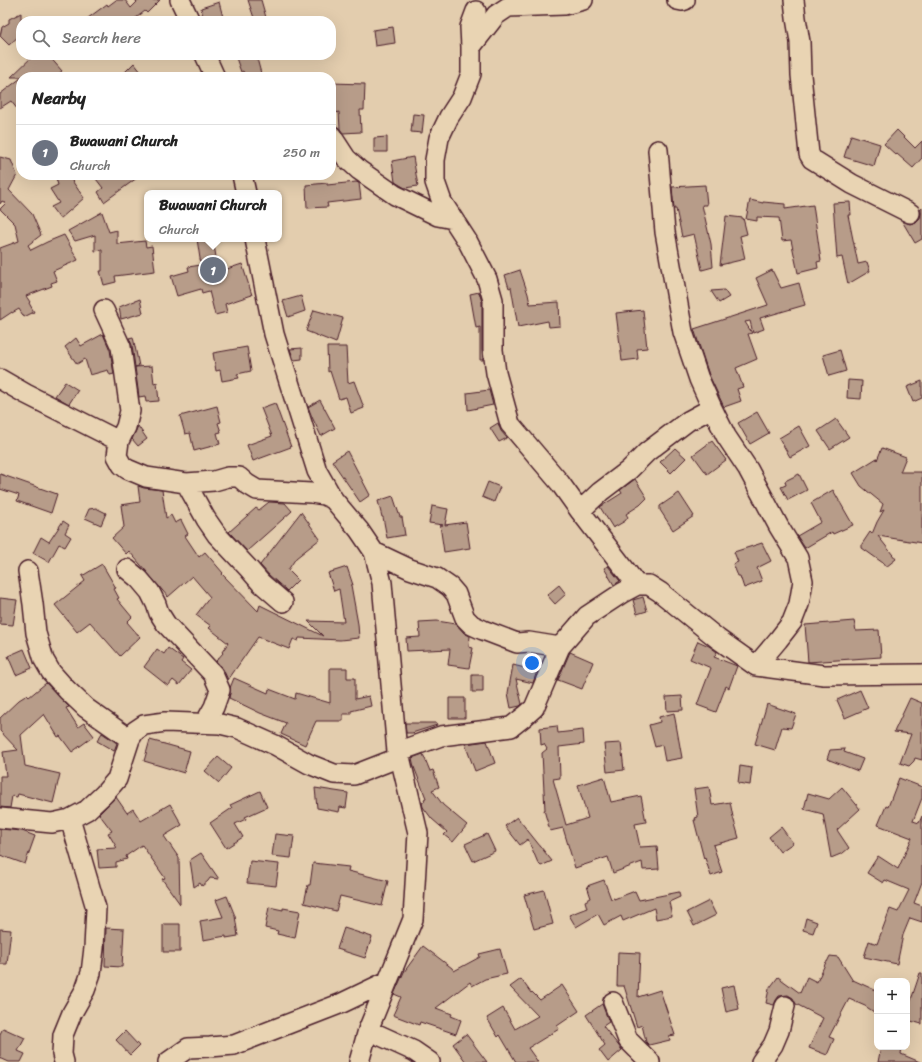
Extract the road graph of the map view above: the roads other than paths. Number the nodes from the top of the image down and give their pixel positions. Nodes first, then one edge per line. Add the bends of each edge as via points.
1 (180, 0) edge
2 (583, 0) edge
3 (676, 0) edge
4 (686, 0) edge
5 (794, 0) edge
6 (476, 12) dead end
7 (188, 16) edge
8 (471, 48) junction
9 (207, 60) edge
10 (213, 72) edge
11 (336, 143) edge
12 (658, 150) dead end
13 (243, 180) edge
14 (245, 190) edge
15 (910, 213) dead end
16 (453, 219) junction
17 (256, 242) edge
18 (104, 310) dead end
19 (0, 378) edge
20 (712, 408) junction
21 (119, 441) junction
22 (317, 471) junction
23 (186, 482) junction
24 (292, 491) junction
25 (333, 499) junction
26 (580, 511) junction
27 (374, 552) junction
28 (128, 569) dead end
29 (28, 571) dead end
30 (638, 585) junction
31 (283, 602) dead end
32 (560, 647) junction
33 (756, 666) junction
34 (922, 674) edge
35 (205, 723) junction
36 (130, 739) junction
37 (398, 754) junction
38 (0, 818) edge
39 (70, 818) junction
40 (388, 981) junction
41 (613, 1002) dead end
42 (784, 1006) dead end
43 (368, 1030) junction
44 (64, 1062) edge
45 (168, 1062) edge
46 (358, 1062) edge
47 (430, 1062) edge
48 (650, 1062) edge
49 (761, 1062) edge

1 - 7 street
2 - 8 street via 564,5 508,7 496,15
3 - 4 street
5 - 15 street via 809,154 812,159 852,184
6 - 8 street via 470,27
8 - 16 street via 471,74 462,97 439,138 435,160 435,182 442,202
9 - 10 street
11 - 16 street via 358,170 395,195 438,216
12 - 20 street via 665,232 683,332
13 - 14 street
16 - 26 street via 487,279 493,300 493,350 496,372 510,424
17 - 22 street via 274,334
18 - 21 street via 120,347 130,411 126,428
19 - 21 street
20 - 26 street via 688,421 647,452
20 - 33 street via 798,558 803,582 792,622
21 - 23 street via 117,456 127,469 146,476
22 - 24 street via 309,474
22 - 25 street
23 - 24 street via 239,477 257,490
23 - 31 street via 217,535 261,583
24 - 25 street via 324,495
25 - 27 street
26 - 30 street
27 - 32 street via 437,578 450,587 472,625 517,643 529,642
27 - 37 street via 382,583
28 - 35 street via 150,592 166,624 213,674 220,690
29 - 36 street via 36,633 44,660 67,690 86,708
30 - 32 street via 587,616
30 - 33 street via 649,586 660,592
32 - 37 street via 534,708 511,727 440,736
33 - 34 street via 824,675
35 - 36 street via 166,722 144,725 135,731
35 - 37 street via 237,728 334,774 354,775
36 - 39 street via 117,779 87,810
37 - 40 street via 418,833 412,919
38 - 39 street via 52,823
39 - 44 street via 96,908 91,973 62,1035
40 - 43 street
40 - 45 street via 310,1016 234,1045 188,1048
41 - 48 street via 628,1040
42 - 49 street via 779,1031
43 - 46 street
43 - 47 street via 414,1051

